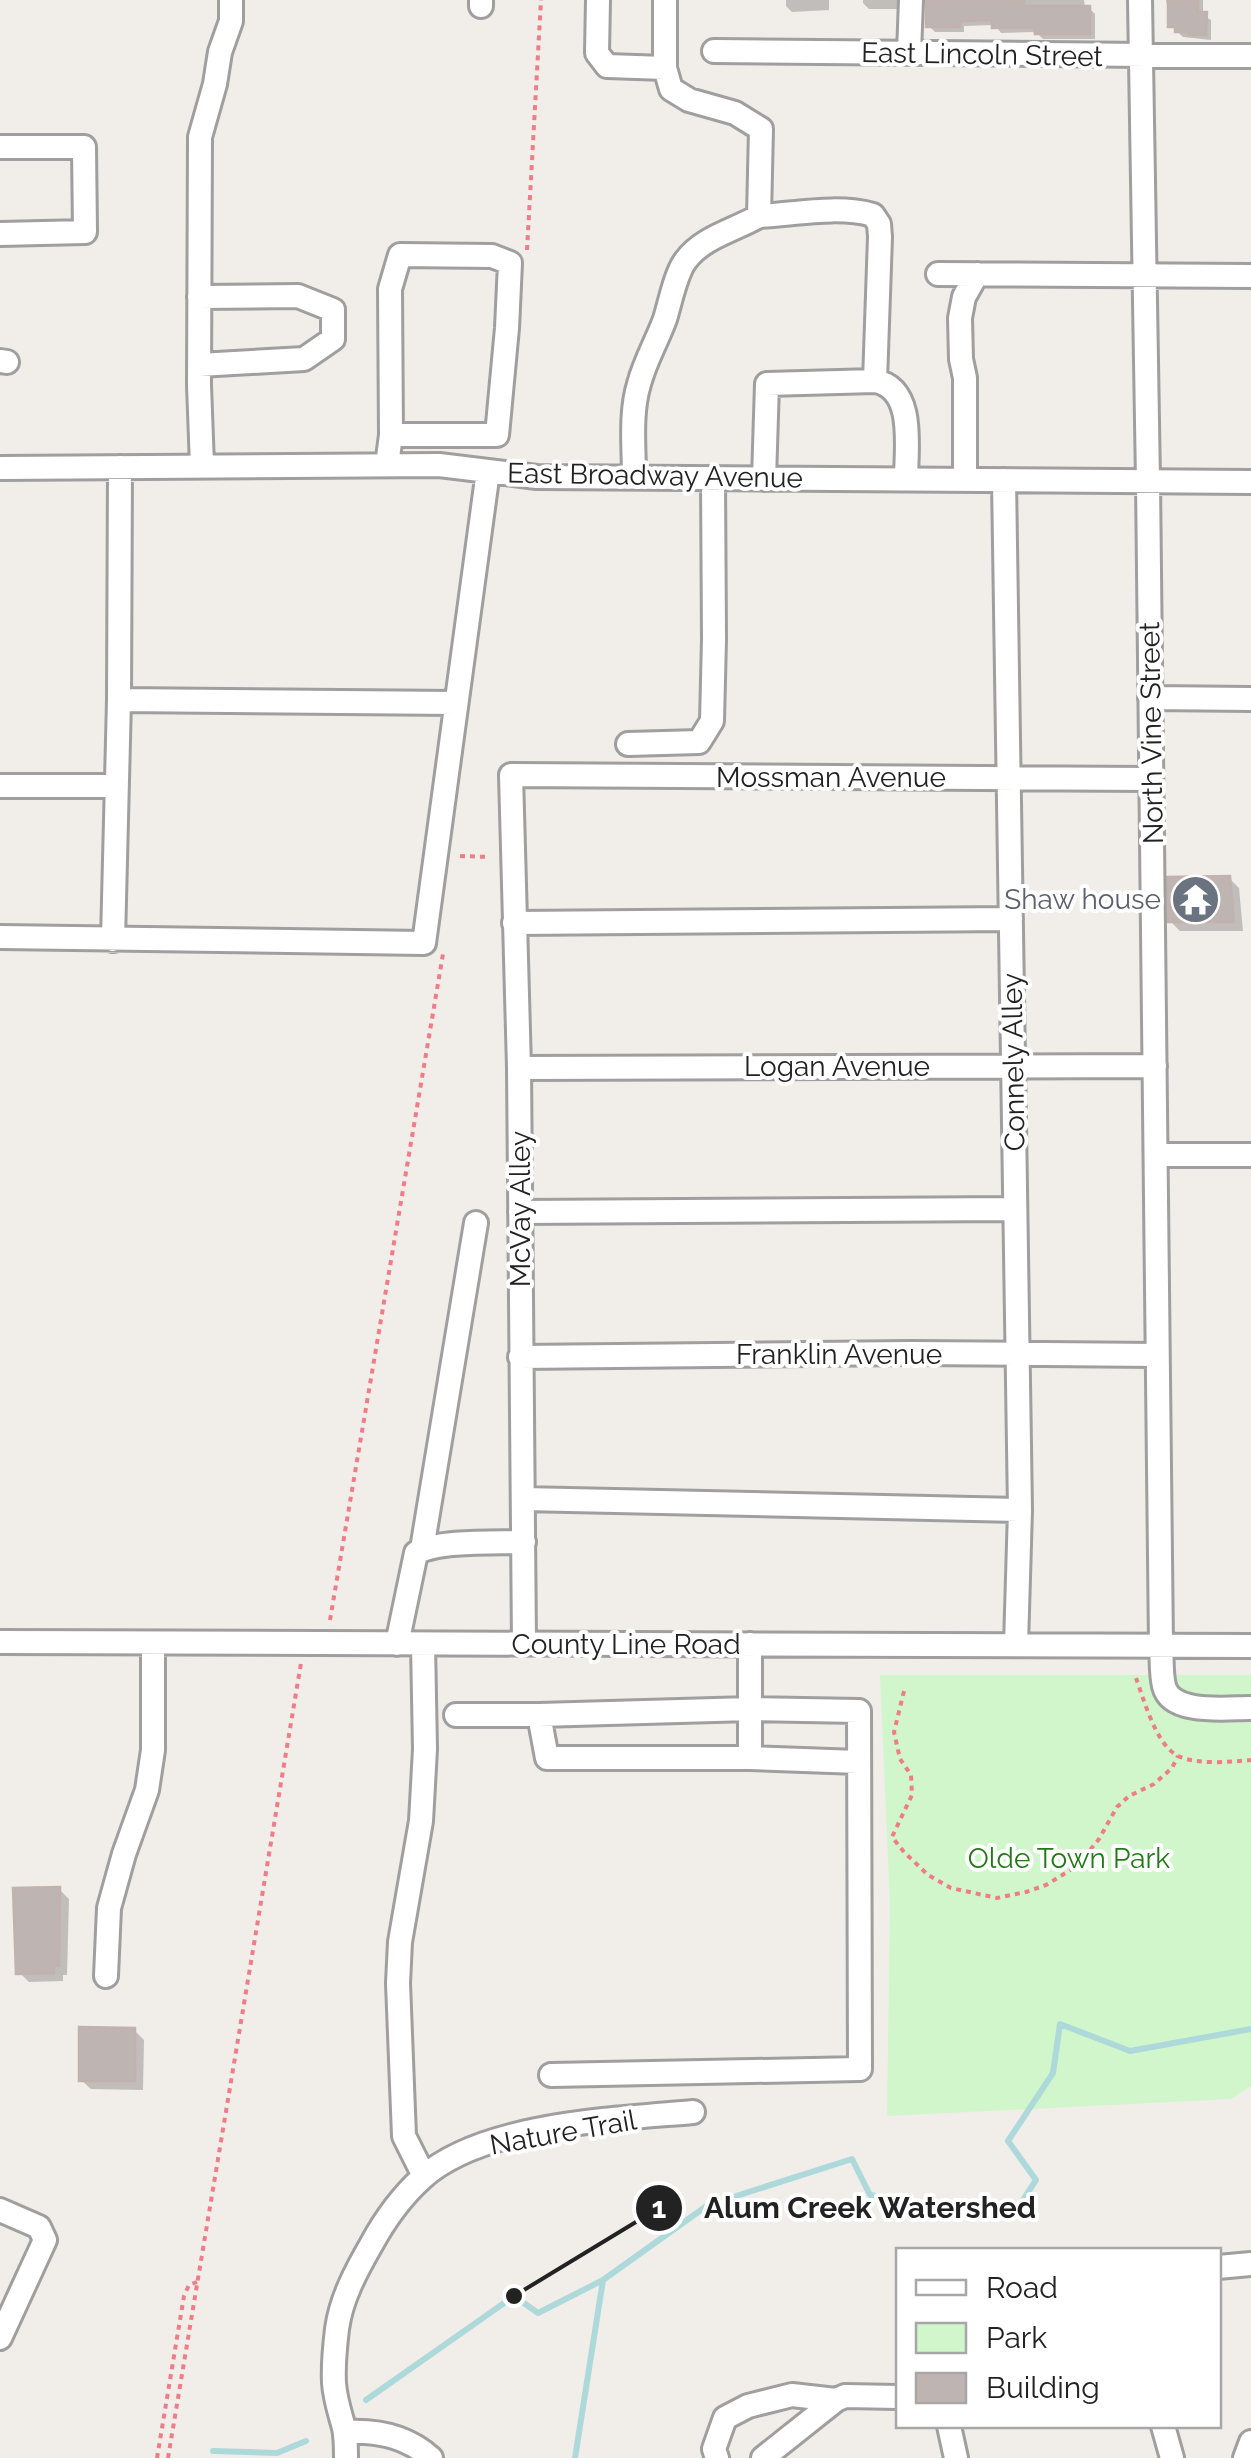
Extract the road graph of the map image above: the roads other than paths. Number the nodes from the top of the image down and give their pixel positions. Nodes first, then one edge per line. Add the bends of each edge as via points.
1 (230, 0) edge
2 (598, 0) edge
3 (664, 0) edge
4 (911, 0) edge
5 (1140, 0) edge
6 (714, 51) dead end
7 (910, 54) junction
8 (1140, 56) junction
9 (1251, 56) edge
10 (664, 68) junction
11 (0, 147) edge
12 (759, 216) junction
13 (0, 234) edge
14 (938, 274) dead end
15 (977, 274) junction
16 (1143, 275) junction
17 (1251, 276) edge
18 (199, 298) junction
19 (199, 365) junction
20 (875, 381) junction
21 (391, 435) junction
22 (387, 465) junction
23 (202, 466) junction
24 (120, 467) junction
25 (0, 468) edge
26 (488, 471) junction
27 (634, 477) junction
28 (713, 478) junction
29 (764, 478) junction
30 (906, 480) junction
31 (965, 480) junction
32 (1004, 480) junction
33 (1148, 481) junction
34 (1251, 482) edge
35 (1150, 698) junction
36 (1251, 699) edge
37 (118, 700) junction
38 (456, 703) junction
39 (628, 744) dead end
40 (511, 775) joint
41 (1008, 778) junction
42 (1151, 779) junction
43 (0, 786) edge
44 (116, 786) junction
45 (1011, 920) junction
46 (514, 922) junction
47 (0, 937) edge
48 (113, 940) junction
49 (1013, 1065) junction
50 (1155, 1066) junction
51 (518, 1068) junction
52 (1156, 1155) junction
53 (1251, 1155) edge
54 (1015, 1209) junction
55 (520, 1212) junction
56 (476, 1222) dead end
57 (1018, 1354) junction
58 (1157, 1356) junction
59 (520, 1358) junction
60 (523, 1500) junction
61 (1020, 1510) junction
62 (524, 1542) junction
63 (422, 1549) junction
64 (0, 1642) edge
65 (153, 1643) junction
66 (398, 1644) junction
67 (423, 1644) junction
68 (524, 1644) junction
69 (750, 1644) junction
70 (1016, 1645) junction
71 (1161, 1646) junction
72 (1251, 1646) edge
73 (1250, 1708) edge
74 (750, 1710) junction
75 (538, 1714) junction
76 (456, 1715) dead end
77 (750, 1758) junction
78 (858, 1762) junction
79 (106, 1976) dead end
80 (551, 2075) dead end
81 (693, 2112) dead end
82 (424, 2176) junction
83 (0, 2210) edge
84 (1251, 2264) edge
85 (1221, 2266) edge
86 (0, 2338) edge
87 (896, 2397) edge
88 (836, 2400) junction
89 (949, 2428) edge
90 (1164, 2428) edge
91 (346, 2432) junction
92 (1251, 2442) edge
93 (346, 2458) edge
94 (431, 2458) edge
95 (717, 2458) edge
96 (763, 2458) edge
97 (956, 2458) edge
98 (1172, 2458) edge
99 (1245, 2458) edge

1 - 18 street via 200,137
2 - 10 street via 596,53 607,66
3 - 10 street
4 - 7 street
5 - 8 street, North Vine Street
6 - 7 street, East Lincoln Street
7 - 8 street, East Lincoln Street
8 - 9 street, East Lincoln Street
8 - 16 street, North Vine Street
10 - 12 street via 671,89 761,129
11 - 13 street via 84,148 85,232
12 - 20 street via 841,210 873,215 880,237
12 - 27 street via 685,260 637,388
14 - 15 street
15 - 16 street
15 - 31 street via 960,318
16 - 17 street
16 - 33 street, North Vine Street
18 - 19 street
18 - 19 street via 298,296 333,310 333,339 304,359
19 - 23 street
20 - 29 street via 766,384
20 - 30 street via 892,389 904,408
21 - 21 street via 390,289 400,255 492,256 510,264 497,436
21 - 22 street
22 - 23 street, East Broadway Avenue
22 - 26 street, East Broadway Avenue
23 - 24 street, East Broadway Avenue
24 - 25 street, East Broadway Avenue
24 - 37 street
26 - 27 street, East Broadway Avenue
26 - 38 street
27 - 28 street, East Broadway Avenue
28 - 29 street, East Broadway Avenue
28 - 39 street via 712,720 699,742
29 - 30 street, East Broadway Avenue
30 - 31 street, East Broadway Avenue
31 - 32 street, East Broadway Avenue
32 - 33 street, East Broadway Avenue
32 - 41 street, Connely Alley
33 - 34 street, East Broadway Avenue
33 - 35 street, North Vine Street
35 - 36 street
35 - 42 street, North Vine Street
37 - 38 street
37 - 44 street
38 - 48 street via 424,943
40 - 41 street, Mossman Avenue
40 - 46 street, McVay Alley
41 - 42 street, Mossman Avenue
41 - 45 street, Connely Alley
42 - 50 street, North Vine Street
43 - 44 street
44 - 48 street
45 - 46 street
45 - 49 street, Connely Alley
46 - 51 street, McVay Alley
47 - 48 street
49 - 50 street, Logan Avenue
49 - 51 street, Logan Avenue
49 - 54 street, Connely Alley
50 - 52 street, North Vine Street
51 - 55 street, McVay Alley
52 - 53 street
52 - 58 street, North Vine Street
54 - 55 street
54 - 57 street, Connely Alley
55 - 59 street, McVay Alley
56 - 63 street
57 - 58 street, Franklin Avenue
57 - 59 street, Franklin Avenue
57 - 61 street, Connely Alley
58 - 71 street, North Vine Street
59 - 60 street, McVay Alley
60 - 61 street
60 - 62 street, McVay Alley
61 - 70 street, Connely Alley
62 - 63 street
62 - 68 street, McVay Alley
63 - 66 street
64 - 65 street, County Line Road
65 - 66 street, County Line Road
65 - 79 street via 148,1790 109,1908
66 - 67 street, County Line Road
67 - 68 street, County Line Road
67 - 82 street via 420,1821 398,1983 404,2136
68 - 69 street, County Line Road
69 - 70 street, County Line Road
69 - 74 street
70 - 71 street, County Line Road
71 - 72 street, County Line Road
71 - 73 street, North Vine Street via 1164,1690 1173,1702
74 - 75 street
74 - 77 street
74 - 78 street via 858,1711
75 - 76 street
75 - 77 street via 547,1758
77 - 78 street
78 - 80 street via 860,2069
81 - 82 street, Nature Trail via 533,2132 485,2144
82 - 91 street, Nature Trail via 379,2230 340,2314 334,2383
83 - 86 street via 39,2226 45,2240
84 - 85 street
87 - 88 street
88 - 95 street via 792,2395 748,2406 725,2418
88 - 96 street
89 - 97 street
90 - 98 street
91 - 93 street, Nature Trail
91 - 94 street via 408,2440
92 - 99 street

